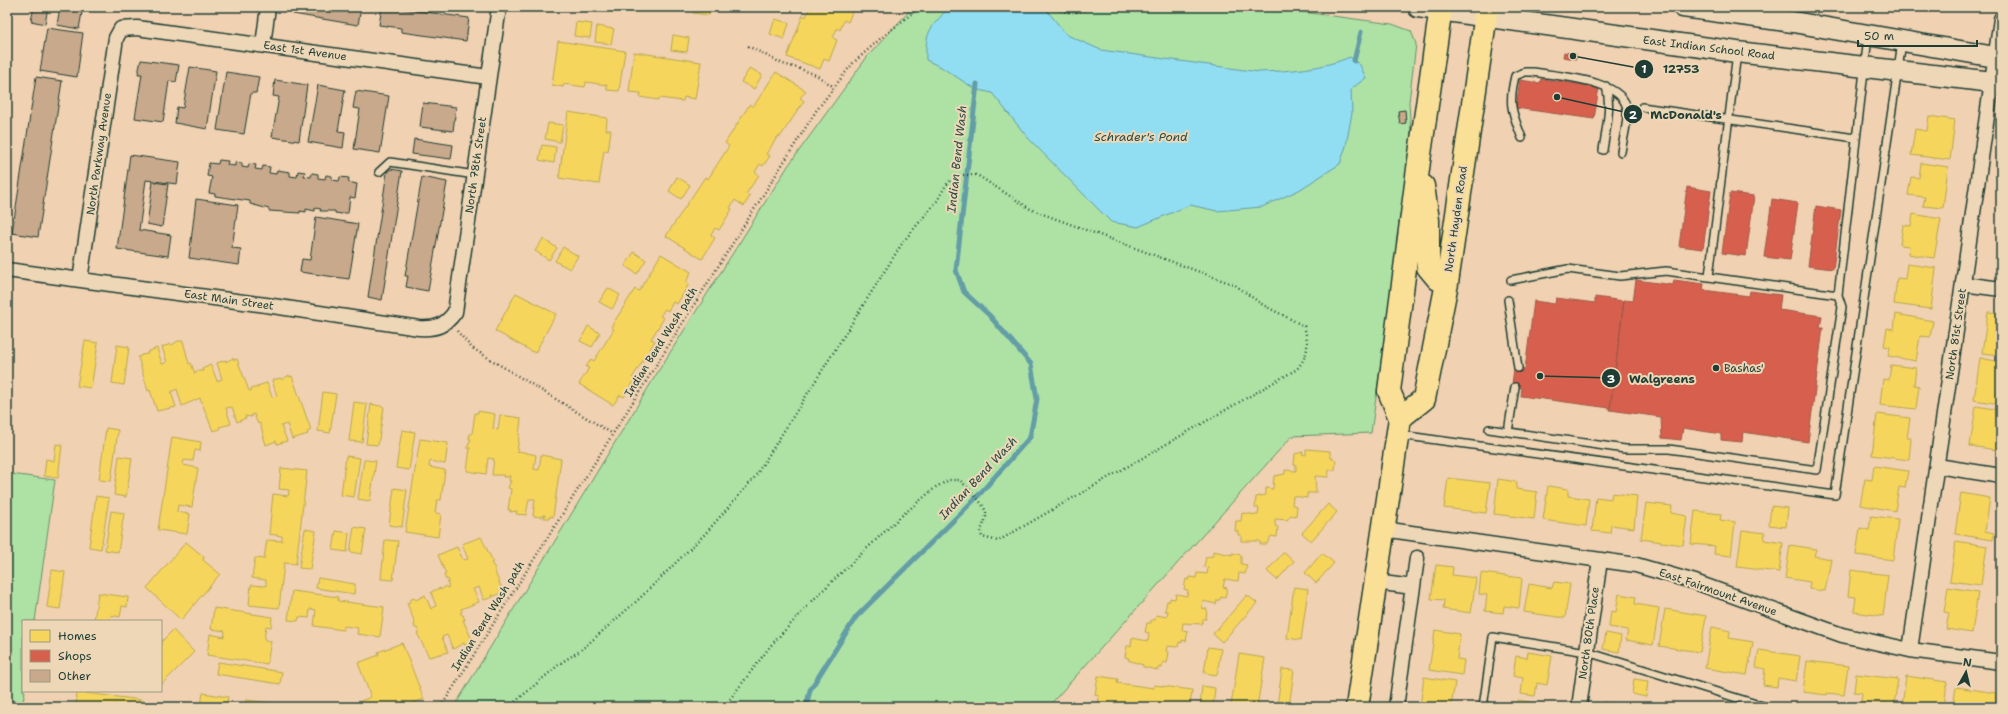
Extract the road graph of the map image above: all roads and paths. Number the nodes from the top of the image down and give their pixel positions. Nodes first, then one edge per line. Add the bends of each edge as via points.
1 (268, 7) edge
2 (499, 7) edge
3 (920, 7) edge
4 (1054, 7) edge
5 (1094, 7) edge
6 (1418, 7) edge
7 (1683, 7) edge
8 (915, 8) edge
9 (1441, 9) edge
10 (1486, 12) edge
11 (2001, 19) edge
12 (122, 29) joint
13 (1868, 36) junction
14 (1902, 41) junction
15 (262, 45) junction
16 (748, 46) dead end
17 (1737, 52) junction
18 (1998, 58) edge
19 (1864, 68) junction
20 (1897, 71) junction
21 (488, 77) junction
22 (1997, 82) edge
23 (1606, 86) junction
24 (834, 87) junction
25 (1642, 107) dead end
26 (1729, 119) junction
27 (1522, 138) dead end
28 (1855, 138) junction
29 (1603, 150) dead end
30 (1621, 152) dead end
31 (1419, 161) junction
32 (378, 172) dead end
33 (474, 175) junction
34 (7, 270) edge
35 (1709, 276) junction
36 (80, 280) junction
37 (1511, 280) dead end
38 (1448, 282) junction
39 (1963, 284) junction
40 (2001, 289) edge
41 (1838, 295) junction
42 (1508, 300) dead end
43 (448, 322) junction
44 (1518, 368) dead end
45 (1515, 387) dead end
46 (1399, 427) junction
47 (1489, 429) dead end
48 (1508, 432) junction
49 (612, 434) junction
50 (1937, 466) junction
51 (2001, 476) edge
52 (1383, 529) junction
53 (1417, 558) dead end
54 (1600, 560) junction
55 (1376, 582) junction
56 (1413, 587) junction
57 (1910, 650) junction
58 (1587, 652) junction
59 (2001, 662) edge
60 (441, 707) edge
61 (509, 707) edge
62 (724, 707) edge
63 (1357, 707) edge
64 (1396, 707) edge
65 (1483, 707) edge
66 (1579, 707) edge
67 (1766, 707) edge

1 - 15 street
2 - 21 street, North 78th Street
3 - 8 path, Indian Bend Wash path
4 - 5 path via 1065,12 1079,12
6 - 9 main road, East Indian School Road
7 - 13 main road via 1793,22
8 - 24 path, Indian Bend Wash path via 852,64
9 - 10 main road, East Indian School Road
9 - 31 main road
10 - 17 main road, East Indian School Road
10 - 38 main road, North Hayden Road
11 - 18 street, North 81st Street
12 - 15 street, East 1st Avenue via 137,28
12 - 36 street, North Parkway Avenue via 116,38
13 - 14 main road
13 - 19 lane
14 - 18 main road
14 - 20 lane
15 - 21 street, East 1st Avenue
16 - 24 path via 783,64 816,75
17 - 19 main road, East Indian School Road
17 - 26 lane
18 - 22 street, North 81st Street
19 - 20 main road, East Indian School Road
19 - 28 lane
20 - 22 main road, East Indian School Road
20 - 46 lane via 1834,496
21 - 33 street, North 78th Street
22 - 39 street, North 81st Street
23 - 27 lane via 1533,72 1519,73 1515,76 1511,94 1511,110
23 - 29 lane via 1609,111
23 - 30 lane via 1624,100 1627,109
24 - 49 path, Indian Bend Wash path
25 - 26 lane
26 - 28 lane
26 - 35 lane
28 - 41 lane via 1857,148
31 - 38 main road via 1428,220 1428,267 1438,279
31 - 46 main road via 1389,391
32 - 33 lane via 390,162
33 - 43 street, North 78th Street via 455,312
34 - 36 street, East Main Street
35 - 37 lane via 1666,271 1620,276 1568,269
35 - 41 lane
36 - 43 street, East Main Street via 419,328 434,329
38 - 46 main road, North Hayden Road via 1424,399
39 - 40 street
39 - 50 street, North 81st Street
41 - 48 lane via 1842,306 1818,470 1669,449 1625,449
42 - 44 lane
43 - 49 path via 472,348
45 - 48 lane
46 - 52 main road
47 - 48 lane
49 - 60 path, Indian Bend Wash path
50 - 51 street
50 - 57 street, North 81st Street
52 - 54 street, East Fairmount Avenue
52 - 55 main road
53 - 56 street
54 - 57 street, East Fairmount Avenue via 1636,566 1695,582 1842,635
54 - 58 street, North 80th Place
55 - 56 street
55 - 63 main road
56 - 64 street
57 - 59 street, East Fairmount Avenue
58 - 65 lane via 1493,637
58 - 66 street, North 80th Place
58 - 67 lane
61 - 62 path via 562,662 580,651 638,599 704,535 755,477 903,242 937,201 946,185 957,175 977,175 1032,210 1235,285 1263,305 1304,326 1308,340 1306,358 1297,369 998,541 982,537 980,531 986,510 960,480 949,480 936,487 899,518 819,594 772,644

